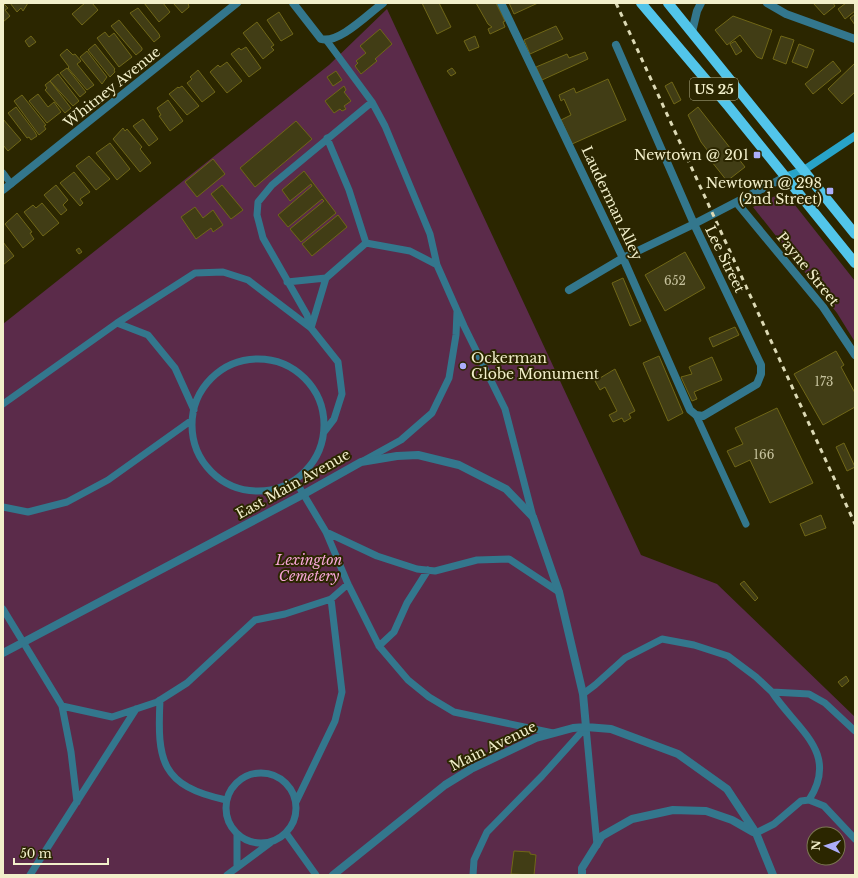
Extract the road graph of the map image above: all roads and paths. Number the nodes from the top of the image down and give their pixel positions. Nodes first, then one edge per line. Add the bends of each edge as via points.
1 (238, 3) edge
2 (293, 3) edge
3 (383, 3) edge
4 (501, 3) edge
5 (641, 3) edge
6 (668, 3) edge
7 (701, 3) edge
8 (767, 3) edge
9 (692, 32) junction
10 (855, 39) edge
11 (327, 41) junction
12 (616, 45) dead end
13 (372, 102) junction
14 (855, 136) edge
15 (327, 138) junction
16 (804, 170) junction
17 (3, 173) edge
18 (785, 177) junction
19 (11, 184) junction
20 (3, 190) edge
21 (737, 203) junction
22 (694, 224) junction
23 (855, 234) edge
24 (366, 243) junction
25 (623, 258) junction
26 (855, 263) edge
27 (437, 265) junction
28 (326, 278) junction
29 (287, 282) junction
30 (569, 290) dead end
31 (457, 309) junction
32 (116, 322) junction
33 (312, 328) junction
34 (855, 355) edge
35 (3, 404) edge
36 (194, 410) junction
37 (696, 415) junction
38 (192, 420) junction
39 (324, 432) junction
40 (361, 462) junction
41 (295, 480) junction
42 (304, 494) junction
43 (3, 508) edge
44 (533, 517) junction
45 (746, 524) dead end
46 (326, 532) junction
47 (428, 570) junction
48 (348, 584) junction
49 (559, 592) junction
50 (331, 599) junction
51 (3, 609) edge
52 (22, 642) junction
53 (379, 646) junction
54 (3, 652) edge
55 (772, 692) junction
56 (583, 694) junction
57 (160, 700) junction
58 (62, 706) junction
59 (136, 709) junction
60 (586, 727) junction
61 (855, 731) edge
62 (553, 733) junction
63 (226, 800) junction
64 (810, 800) junction
65 (77, 802) junction
66 (296, 802) junction
67 (286, 833) junction
68 (237, 834) junction
69 (756, 834) junction
70 (855, 839) edge
71 (271, 842) junction
72 (597, 845) junction
73 (237, 867) junction
74 (30, 875) edge
75 (226, 875) edge
76 (316, 875) edge
77 (333, 875) edge
78 (473, 875) edge
79 (582, 875) edge
80 (773, 875) edge

1 - 19 street, Whitney Avenue
2 - 11 street via 321,39
3 - 11 street via 338,38
4 - 25 street, Lauderman Alley
5 - 18 main road, US 25
6 - 9 main road, US 25
7 - 9 street
8 - 10 street via 786,14
9 - 16 main road, US 25
11 - 13 lane
12 - 22 street, Lee Street
13 - 15 lane
13 - 27 lane via 386,126 430,234
14 - 16 street
15 - 24 lane via 349,190
15 - 29 lane via 272,185 258,202 257,215 263,238
16 - 18 street
16 - 23 main road, US 25
17 - 19 lane
18 - 21 street
18 - 26 main road, US 25
19 - 20 street, Whitney Avenue
21 - 22 street
21 - 34 street, Payne Street via 823,307
22 - 25 street
22 - 37 street, Lee Street via 758,356 762,374 760,380 751,388 702,416
24 - 27 lane via 410,251
24 - 28 lane
25 - 30 street
25 - 37 street, Lauderman Alley via 690,410
27 - 31 lane
28 - 29 lane
28 - 33 lane
29 - 33 lane
31 - 40 lane via 450,378 432,413 401,440
31 - 44 lane via 504,409
32 - 33 lane via 196,273 223,272 248,280
32 - 35 lane
32 - 36 lane via 148,335 175,368
33 - 39 lane via 338,362 342,394 334,419
36 - 38 lane
36 - 39 lane via 202,390 217,373 236,362 258,358 280,362 299,372 314,389 322,410
37 - 45 lane
38 - 41 lane via 194,440 202,460 216,476 234,486 255,491 276,488
38 - 43 lane via 108,480 68,502 28,512
39 - 41 lane via 319,450
40 - 42 street, East Main Avenue
40 - 44 street, East Main Avenue via 418,455 459,465 506,489
41 - 42 lane
42 - 46 lane
42 - 52 street, East Main Avenue
44 - 49 street, East Main Avenue
46 - 47 lane via 377,556
46 - 48 lane
47 - 49 lane via 435,571 477,560 509,559
47 - 53 lane via 407,603 394,632
48 - 50 lane
48 - 53 lane
49 - 56 street, East Main Avenue
50 - 57 lane via 285,614 255,620 187,683
50 - 66 lane via 342,692 335,721
51 - 52 lane
52 - 54 street, East Main Avenue
52 - 58 lane
53 - 62 lane via 408,680 454,712
55 - 56 lane via 728,656 694,644 662,639 625,658
55 - 61 lane via 809,694 825,702
55 - 64 lane via 818,752 821,773
56 - 60 street, East Main Avenue
57 - 59 lane
57 - 63 lane via 162,760 181,785 203,795
58 - 59 lane via 112,717
58 - 65 lane
59 - 65 lane
60 - 62 street, Main Avenue
60 - 69 street, Main Avenue via 611,729 678,754 727,789
60 - 72 lane
60 - 78 lane via 487,832 474,860
62 - 77 street, Main Avenue via 536,738 471,769 445,785
63 - 66 lane via 237,782 256,773 272,775 286,783
63 - 68 lane via 227,819
64 - 69 lane via 801,801 774,824
64 - 70 lane via 824,806
65 - 74 lane
66 - 67 lane via 295,818
67 - 71 lane
67 - 76 lane
68 - 71 lane via 253,843
68 - 73 lane
69 - 72 street via 732,820 706,811 673,810 632,819 602,836
69 - 80 street, Main Avenue
71 - 73 lane
72 - 79 street via 582,868
73 - 75 lane

